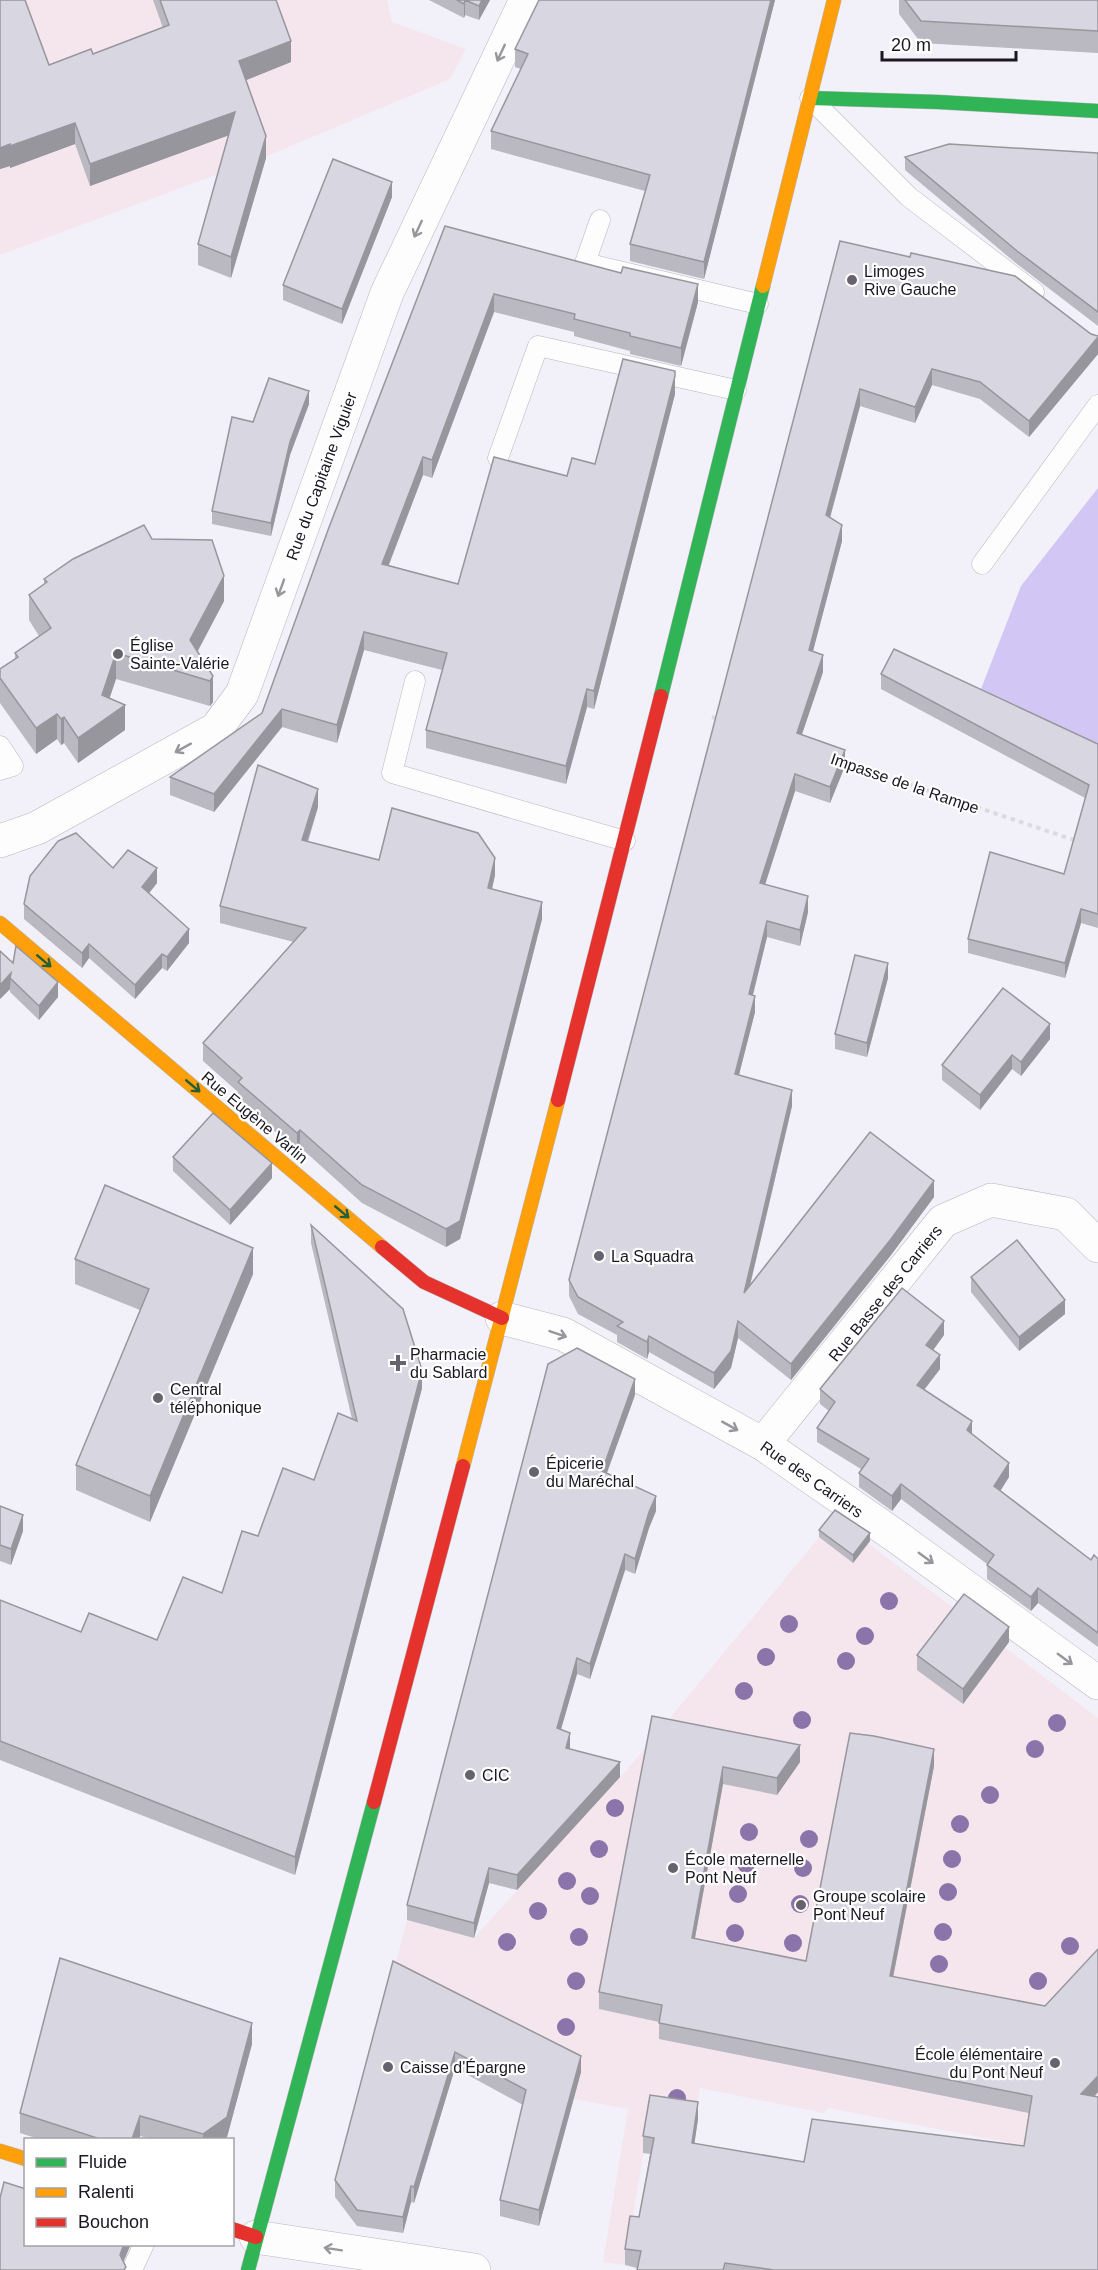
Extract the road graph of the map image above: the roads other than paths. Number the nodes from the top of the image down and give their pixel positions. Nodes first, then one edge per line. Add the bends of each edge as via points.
1 (526, 0) edge
2 (834, 0) edge
3 (810, 98) junction
4 (1098, 111) edge
5 (600, 220) dead end
6 (758, 304) junction
7 (1051, 305) edge
8 (736, 390) junction
9 (1098, 405) edge
10 (498, 458) edge
11 (982, 564) dead end
12 (415, 681) dead end
13 (0, 746) edge
14 (0, 770) edge
15 (0, 841) edge
16 (625, 841) junction
17 (0, 922) edge
18 (1098, 1246) edge
19 (502, 1318) junction
20 (763, 1444) junction
21 (1098, 1683) edge
22 (0, 2151) edge
23 (24, 2158) edge
24 (244, 2233) edge
25 (143, 2246) edge
26 (376, 2263) edge
27 (132, 2270) edge
28 (248, 2270) edge
29 (474, 2270) edge

1 -> 15 street, Rue du Capitaine Viguier via 387,293 242,694 216,729 37,828
2 - 3 main road
3 - 4 main road
3 - 6 main road
3 - 7 lane via 909,197
5 - 6 lane via 585,263
6 - 8 main road
8 - 10 lane via 538,346
8 - 16 main road
9 - 11 lane
12 - 16 lane via 392,773
13 - 14 lane via 13,766
16 - 19 main road
17 -> 19 main road, Rue Eugène Varlin via 424,1282
18 - 20 street, Rue Basse des Carriers via 1066,1214 991,1200 943,1221
19 -> 20 street, Rue des Carriers via 563,1334
19 - 24 main road via 330,1969
20 -> 21 street, Rue des Carriers
22 - 23 main road
26 -> 24 street
24 - 28 main road
25 - 27 lane
26 - 29 street

